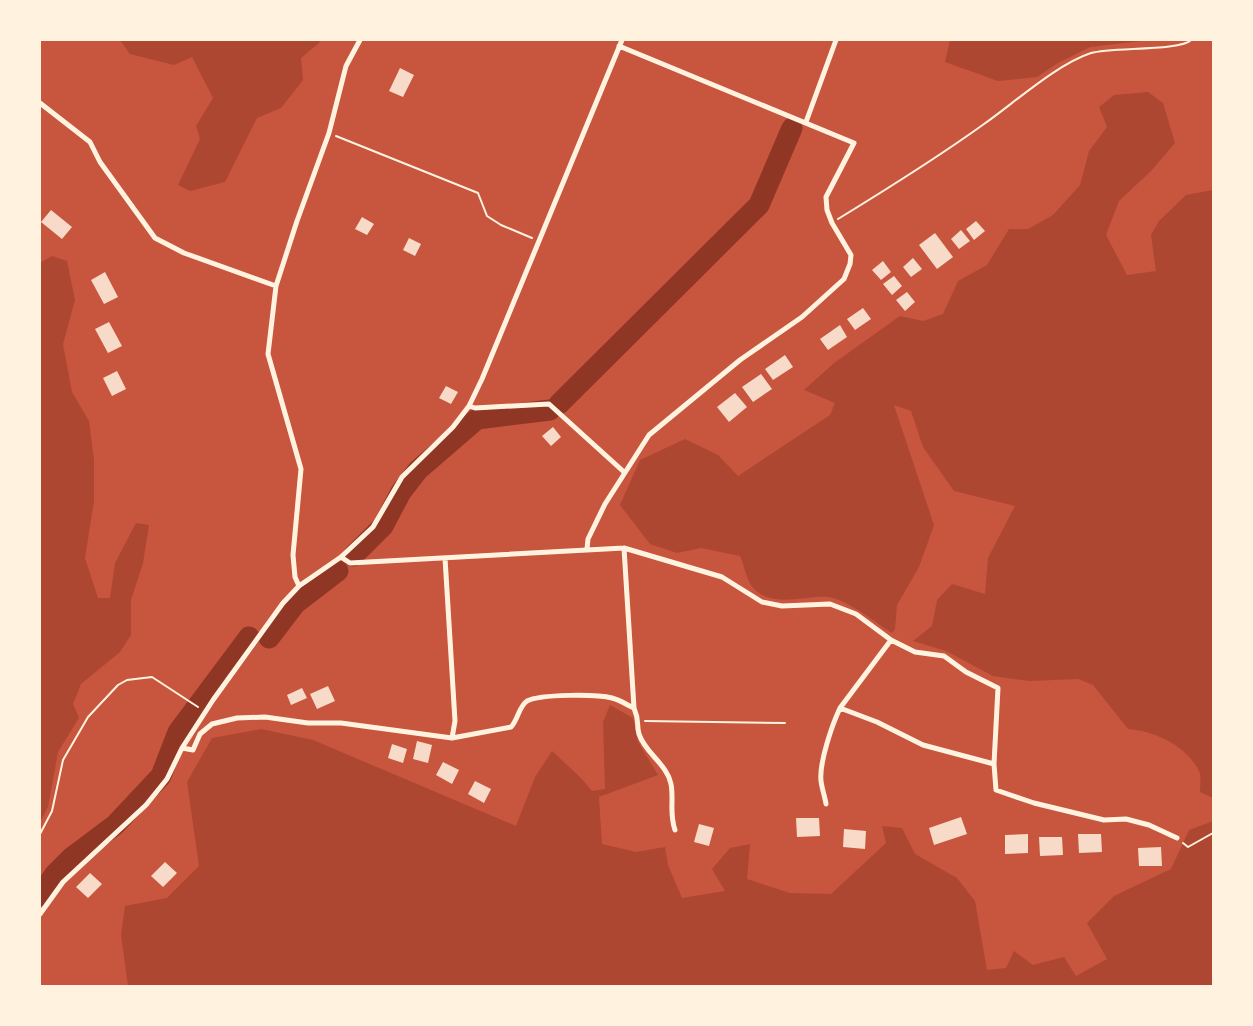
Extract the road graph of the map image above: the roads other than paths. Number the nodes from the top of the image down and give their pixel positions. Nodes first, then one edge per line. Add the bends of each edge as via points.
1 (360, 40) edge
2 (836, 40) edge
3 (621, 43) edge
4 (40, 103) edge
5 (806, 122) junction
6 (276, 286) junction
7 (469, 406) junction
8 (624, 472) junction
9 (624, 548) junction
10 (587, 549) junction
11 (341, 557) junction
12 (445, 558) junction
13 (299, 586) junction
14 (891, 640) junction
15 (634, 708) junction
16 (840, 708) junction
17 (452, 738) junction
18 (182, 748) junction
19 (994, 764) junction
20 (826, 804) dead end
21 (675, 830) dead end
22 (1177, 838) road end
23 (40, 914) edge

1 - 6 street via 346,66 329,133
2 - 5 street
3 - 5 street
3 - 7 street
4 - 6 street via 90,142 100,162 155,238 184,253
5 - 8 street via 854,143 826,197 832,223 851,255 844,279 802,317 740,360 649,435
6 - 13 street via 268,354 301,469 293,555
7 - 8 street via 549,404
7 - 11 street via 453,427 402,478 373,527
8 - 10 street via 588,539
9 - 10 street
9 - 14 street via 722,577 762,602 782,606 830,604 856,614
9 - 15 street
10 - 12 street
11 - 12 street via 350,563
11 - 13 street
12 - 17 street via 454,721
13 - 18 street via 282,604
14 - 16 street
14 - 19 street via 915,652 944,656 966,672 998,688
15 - 17 street via 613,698 596,696 567,695 529,700 522,705 511,727
15 - 21 street via 639,719 639,734 672,784 670,817
16 - 19 street via 923,745
16 - 20 street via 827,740 820,779
17 - 18 street via 341,723 237,718 212,724 200,734 193,750
18 - 23 street via 167,779 146,805 63,882
19 - 22 street via 996,790 1104,820 1126,819 1149,825

